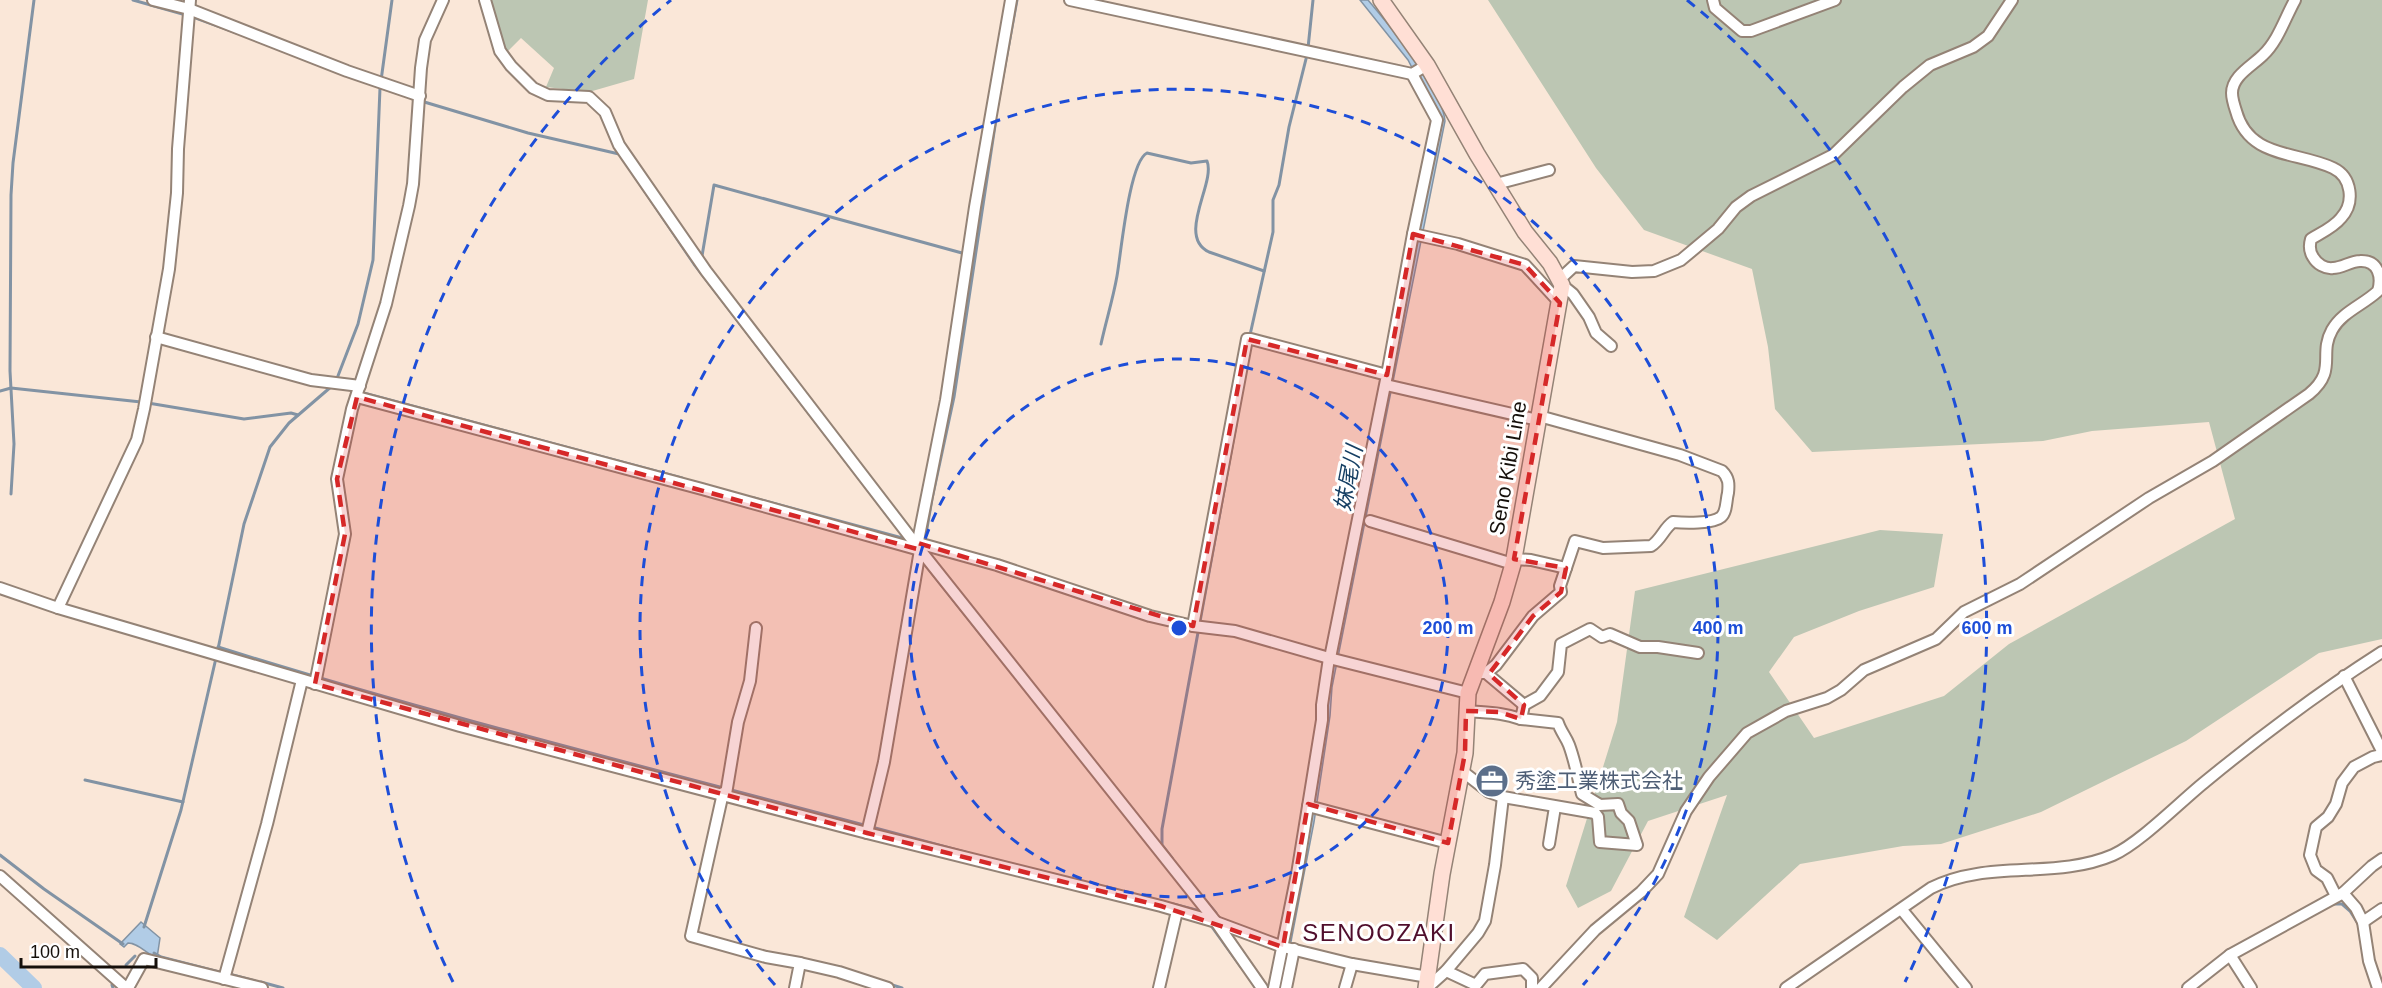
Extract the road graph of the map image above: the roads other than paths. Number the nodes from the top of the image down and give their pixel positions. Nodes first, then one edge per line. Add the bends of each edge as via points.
1 (153, 0) edge
2 (443, 0) edge
3 (485, 0) edge
4 (1011, 0) edge
5 (1070, 0) edge
6 (1381, 0) edge
7 (1713, 0) edge
8 (2012, 0) edge
9 (2295, 0) edge
10 (1839, 3) edge
11 (189, 10) edge
12 (1419, 70) junction
13 (419, 99) junction
14 (1549, 170) dead end
15 (1496, 184) junction
16 (1417, 235) junction
17 (1561, 282) junction
18 (1560, 303) junction
19 (156, 337) junction
20 (1611, 346) dead end
21 (1389, 383) junction
22 (358, 392) junction
23 (1538, 418) junction
24 (1370, 521) dead end
25 (918, 546) junction
26 (1513, 561) junction
27 (1566, 568) junction
28 (0, 588) edge
29 (58, 608) junction
30 (1197, 626) junction
31 (756, 628) dead end
32 (2382, 651) edge
33 (1698, 653) dead end
34 (1333, 659) junction
35 (1480, 673) junction
36 (2344, 676) junction
37 (302, 680) junction
38 (316, 680) junction
39 (1468, 693) junction
40 (1524, 705) junction
41 (1466, 711) junction
42 (1521, 718) junction
43 (2382, 753) edge
44 (1462, 771) junction
45 (726, 791) junction
46 (1503, 797) junction
47 (1312, 807) junction
48 (1555, 807) junction
49 (868, 829) junction
50 (1448, 843) junction
51 (1549, 844) dead end
52 (2382, 859) edge
53 (0, 876) edge
54 (2340, 894) junction
55 (2382, 909) edge
56 (1902, 910) junction
57 (1177, 911) junction
58 (1209, 920) junction
59 (2363, 922) junction
60 (1289, 948) junction
61 (2231, 958) junction
62 (800, 963) junction
63 (1352, 964) junction
64 (1446, 971) junction
65 (225, 975) junction
66 (1427, 984) edge
67 (127, 988) edge
68 (262, 988) edge
69 (795, 988) edge
70 (888, 988) edge
71 (1159, 988) edge
72 (1262, 988) edge
73 (1274, 988) edge
74 (1286, 988) edge
75 (1346, 988) edge
76 (1532, 988) edge
77 (1541, 988) edge
78 (1786, 988) edge
79 (1966, 988) edge
80 (2188, 988) edge
81 (2251, 988) edge
82 (2378, 988) edge

1 - 11 street
2 - 13 street via 425,40
3 - 25 street via 500,51 533,88 548,95 589,97 605,112 619,145 706,271
4 - 25 street via 946,400
5 - 12 street via 1307,52
6 - 12 main road
7 - 10 street via 1715,8 1742,31
8 - 17 street via 1988,36 1973,47 1930,65 1833,155 1751,196 1681,260 1654,271 1574,266
9 - 77 street via 2273,43 2239,77 2232,93 2239,123 2253,138 2276,152 2334,168 2346,181 2346,212 2311,239 2309,246 2315,260 2333,268 2366,261 2380,276 2378,291 2338,320 2330,332 2322,382 2213,460 2020,584 1964,612 1936,639 1864,670 1827,698 1786,711 1748,733 1709,777 1686,811 1658,874 1595,930
11 - 13 street
11 - 19 street via 177,193 169,270
12 - 15 main road
12 - 16 street via 1437,120
13 - 22 street via 409,206 386,304
14 - 15 street
15 - 17 main road
16 - 18 street via 1524,265
16 - 21 street
17 - 18 main road, Seno Kibi Line
17 - 20 street via 1589,317 1596,333
18 - 23 main road, Seno Kibi Line
19 - 22 street
19 - 29 street via 137,440
21 - 23 street
21 - 30 street via 1250,339
21 - 34 street
22 - 25 street
22 - 38 street via 337,478 345,534
23 - 26 main road, Seno Kibi Line
23 - 27 street via 1701,463 1722,471 1729,485 1725,511 1714,521 1673,522 1651,546 1603,548 1575,541
24 - 26 street
25 - 30 street via 997,565 1135,612
25 - 49 street via 884,762
25 - 58 street
26 - 27 street via 1531,560
26 - 35 main road, Seno Kibi Line
27 - 35 street via 1561,592 1533,616 1496,665
28 - 29 street
29 - 37 street
30 - 34 street via 1235,632
31 - 45 street via 750,681
32 - 36 street
33 - 40 street via 1640,647 1610,634 1602,637 1590,629 1561,644 1558,672 1540,696
34 - 39 street
34 - 47 street via 1322,705
35 - 39 main road, Seno Kibi Line
35 - 40 street
36 - 43 street
36 - 56 street via 2236,756 2115,854 2061,868 1949,879
37 - 38 street
37 - 65 street
38 - 45 street via 460,726
39 - 41 main road, Seno Kibi Line
40 - 42 street
41 - 42 street via 1498,712
41 - 44 main road, Seno Kibi Line
42 - 48 street via 1558,723 1574,759 1582,794 1600,806 1618,804 1637,845 1600,842 1595,813
43 - 54 street via 2354,767 2342,783 2328,817 2316,827 2310,855 2316,870
44 - 46 street via 1488,792
44 - 50 main road, Seno Kibi Line
45 - 49 street
45 - 62 street via 691,936
46 - 48 street
46 - 64 street via 1485,921
47 - 50 street
47 - 60 street
48 - 51 street
49 - 57 street
50 - 66 main road, Seno Kibi Line
52 - 54 street
53 - 67 street
54 - 59 street via 2356,908
54 - 61 street
55 - 59 street
56 - 78 street
56 - 79 street
57 - 58 street
57 - 71 street
58 - 60 street
58 - 72 street
59 - 82 street
60 - 63 street
60 - 73 street
60 - 74 street
61 - 80 street
61 - 81 street
62 - 69 street
62 - 70 street
63 - 66 street
63 - 75 street
64 - 66 street
64 - 76 street via 1476,985 1485,974 1523,969 1532,978
65 - 67 street via 144,959
65 - 68 street

